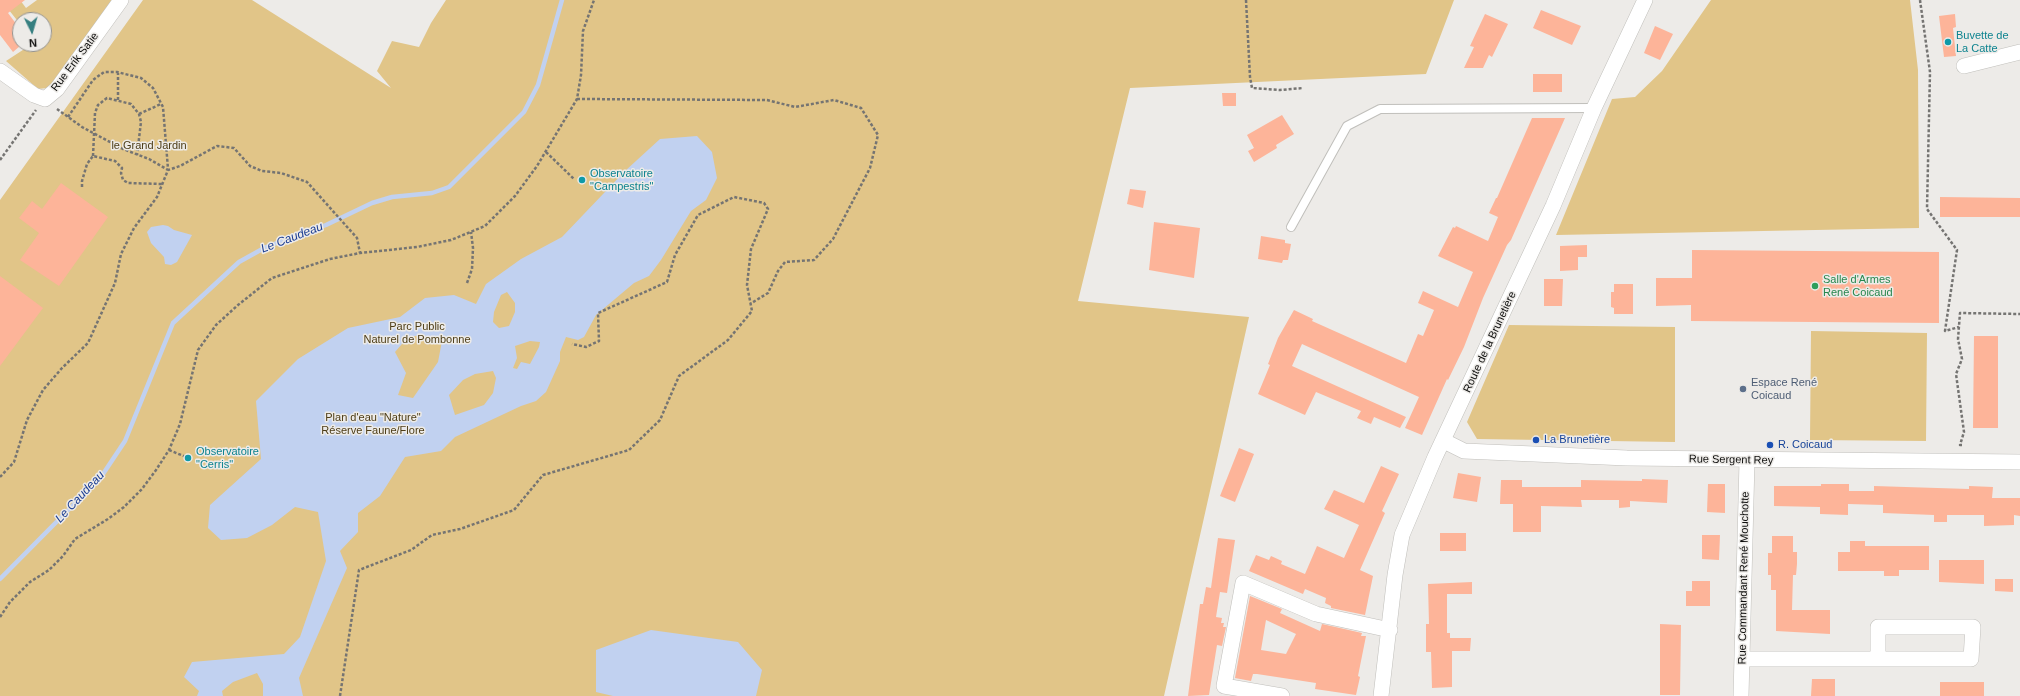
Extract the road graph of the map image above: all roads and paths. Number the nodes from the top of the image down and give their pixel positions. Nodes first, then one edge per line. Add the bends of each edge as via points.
1 (121, 0) edge
2 (594, 0) edge
3 (1246, 0) edge
4 (1645, 0) edge
5 (1920, 0) edge
6 (2020, 52) edge
7 (1964, 66) dead end
8 (0, 71) edge
9 (118, 73) junction
10 (1303, 88) dead end
11 (44, 99) junction
12 (577, 99) junction
13 (118, 100) junction
14 (161, 104) junction
15 (1594, 108) junction
16 (138, 114) junction
17 (68, 117) junction
18 (94, 133) junction
19 (546, 152) junction
20 (138, 154) junction
21 (93, 156) junction
22 (0, 160) edge
23 (168, 170) junction
24 (574, 179) dead end
25 (162, 184) junction
26 (82, 187) dead end
27 (1291, 227) dead end
28 (471, 232) junction
29 (360, 252) junction
30 (467, 283) dead end
31 (750, 304) junction
32 (2020, 314) edge
33 (1959, 327) junction
34 (572, 344) dead end
35 (1444, 441) junction
36 (1967, 445) dead end
37 (169, 450) junction
38 (186, 457) dead end
39 (1747, 461) junction
40 (2020, 462) edge
41 (0, 477) edge
42 (0, 617) edge
43 (1390, 630) junction
44 (1743, 659) junction
45 (1878, 659) junction
46 (340, 696) edge
47 (1282, 696) edge
48 (1381, 696) edge
49 (1741, 696) edge

1 - 11 street, Rue Erik Satie via 57,90
2 - 12 path via 583,31
3 - 10 path via 1252,88
4 - 15 street, Route de la Brunetière
5 - 33 path via 1930,72 1927,209 1957,250 1945,331
6 - 7 street
8 - 11 street, Rue Erik Satie
9 - 13 path
9 - 14 path via 141,78 153,88
9 - 17 path via 104,72 93,80
11 - 17 path
11 - 22 path
12 - 19 path
12 - 31 path via 767,100 795,107 834,100 861,108 878,135 870,168 833,239 814,260 785,262 768,293
13 - 16 path via 130,104
13 - 18 path via 107,98 98,105
14 - 16 path
14 - 23 path
15 - 27 lane via 1380,109 1346,126
15 - 35 street, Route de la Brunetière via 1553,206
16 - 20 path
17 - 18 path
18 - 20 path
18 - 21 path
19 - 24 path
19 - 28 path via 515,196 485,226
20 - 23 path
21 - 25 path via 115,161 122,168 123,180 128,183
21 - 26 path via 87,164
23 - 25 path
23 - 29 path via 217,146 234,148 250,166 307,182 357,238
25 - 41 path via 157,197 134,228 122,254 115,283 88,343 43,390 27,420 14,462
28 - 29 path via 451,240 417,247
28 - 30 path via 472,269
29 - 37 path via 272,278 216,325 198,350 180,424
31 - 34 path via 747,285 751,249 768,209 764,203 734,197 698,216 675,254 667,282 598,313 600,341 586,347
31 - 46 path via 752,311 728,340 679,376 660,420 629,450 543,475 514,510 460,529 432,535 411,550 359,570
32 - 33 path via 1960,313
33 - 36 path via 1958,339 1962,359 1956,374 1962,402 1964,432 1960,445
35 - 39 street, Rue Sergent Rey via 1464,451
35 - 43 street, Route de la Brunetière via 1402,535
37 - 38 path
37 - 42 path via 142,489 108,519 75,539 49,570 30,582 10,602
39 - 40 street, Rue Sergent Rey
39 - 44 street, Rue Commandant René Mouchotte
43 - 47 street via 1316,614 1242,583 1224,686
43 - 48 street, Route de la Brunetière
44 - 45 street
44 - 49 street, Rue Commandant René Mouchotte
45 - 45 street via 1878,627 1972,627 1971,659

